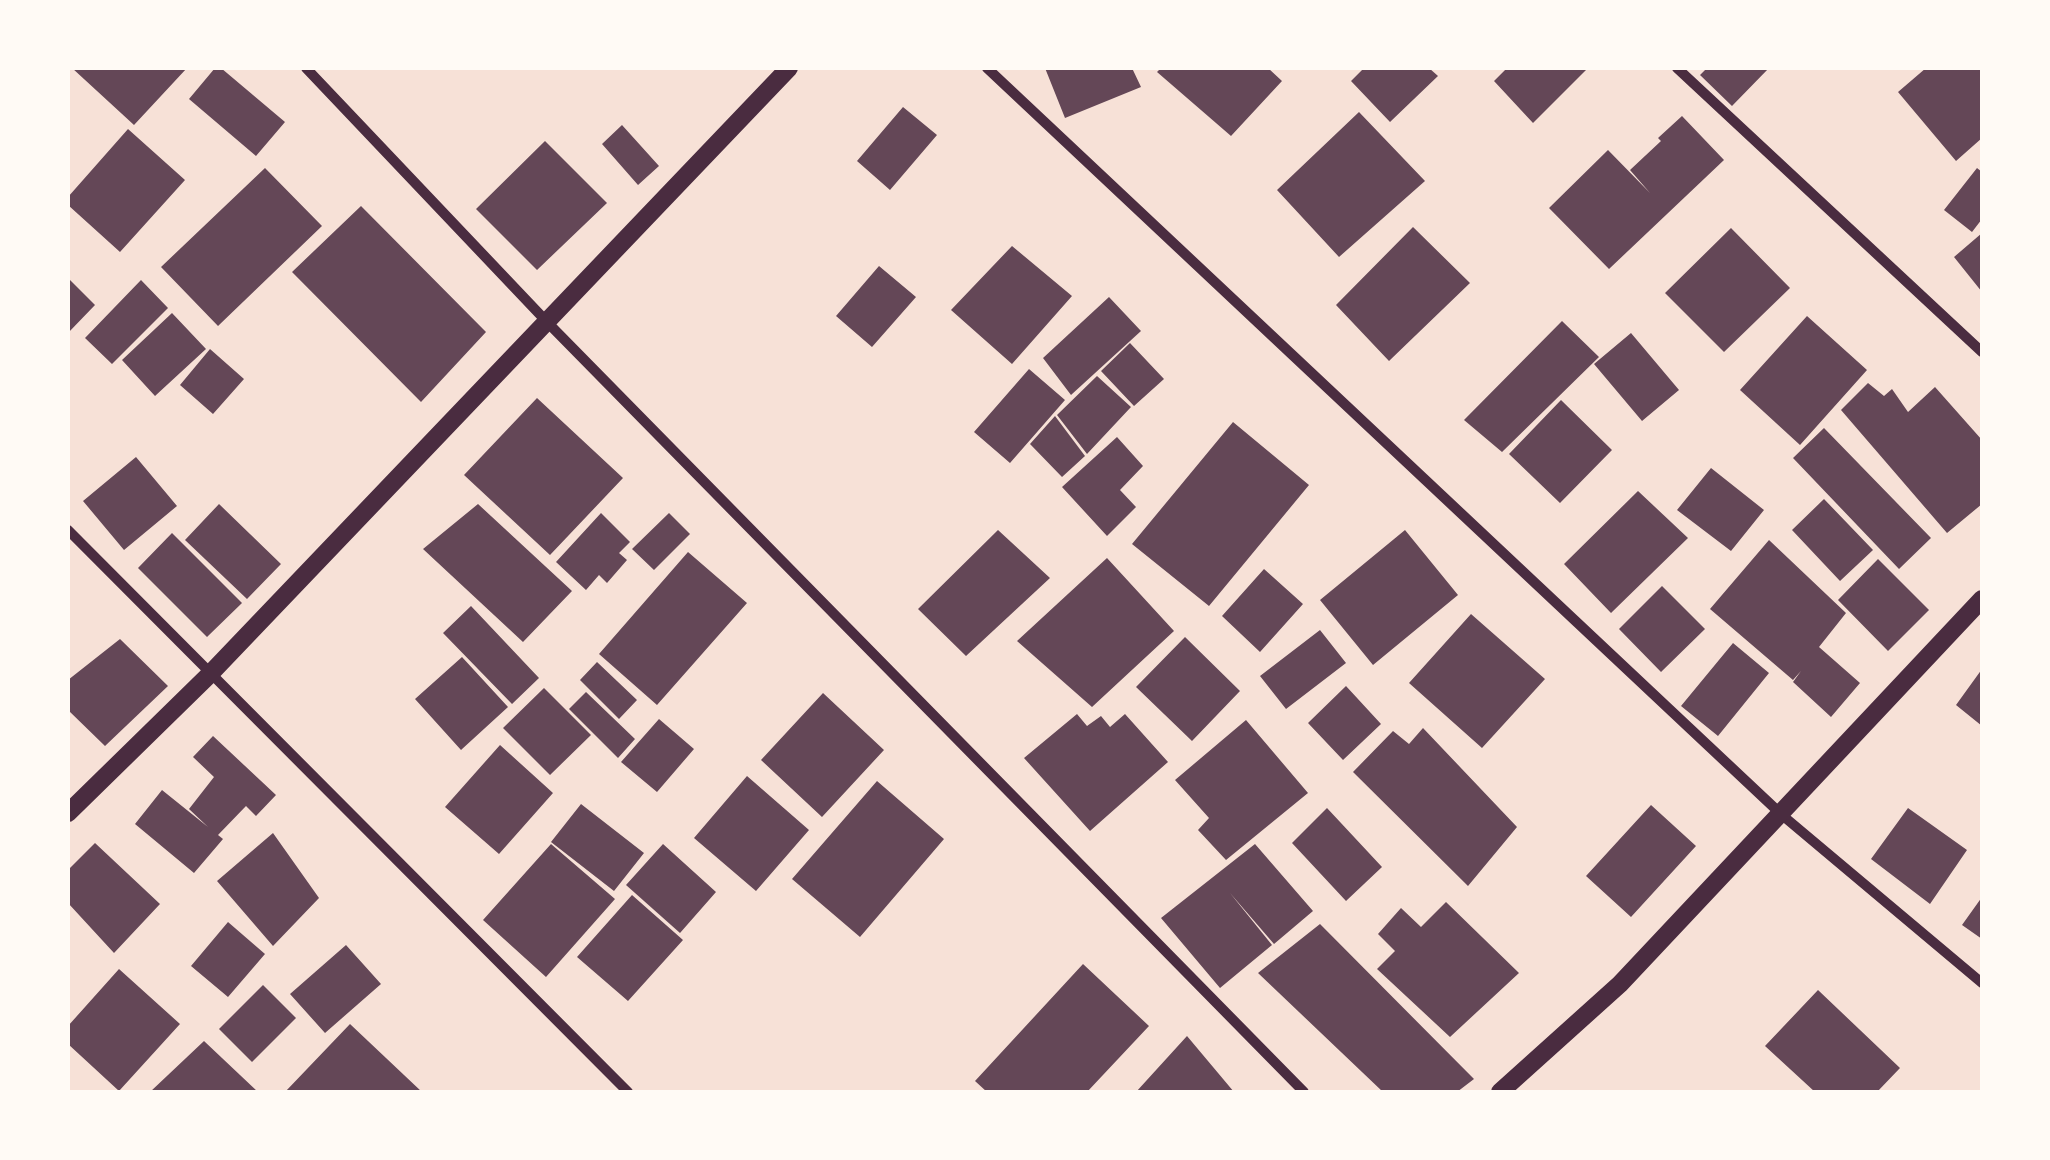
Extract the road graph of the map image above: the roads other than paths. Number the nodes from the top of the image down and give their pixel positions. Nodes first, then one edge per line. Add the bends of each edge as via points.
1 (306, 68) edge
2 (790, 68) edge
3 (987, 68) edge
4 (1677, 68) edge
5 (548, 323) junction
6 (1982, 352) edge
7 (68, 530) edge
8 (1982, 599) edge
9 (209, 675) junction
10 (68, 812) edge
11 (1782, 815) junction
12 (1982, 983) edge
13 (628, 1092) edge
14 (1304, 1092) edge
15 (1500, 1092) edge

1 - 5 street
2 - 5 street
3 - 11 street
4 - 6 street
5 - 9 street
5 - 14 street
7 - 9 street
8 - 11 street
9 - 10 street
9 - 13 street
11 - 12 street
11 - 15 street via 1620,984

